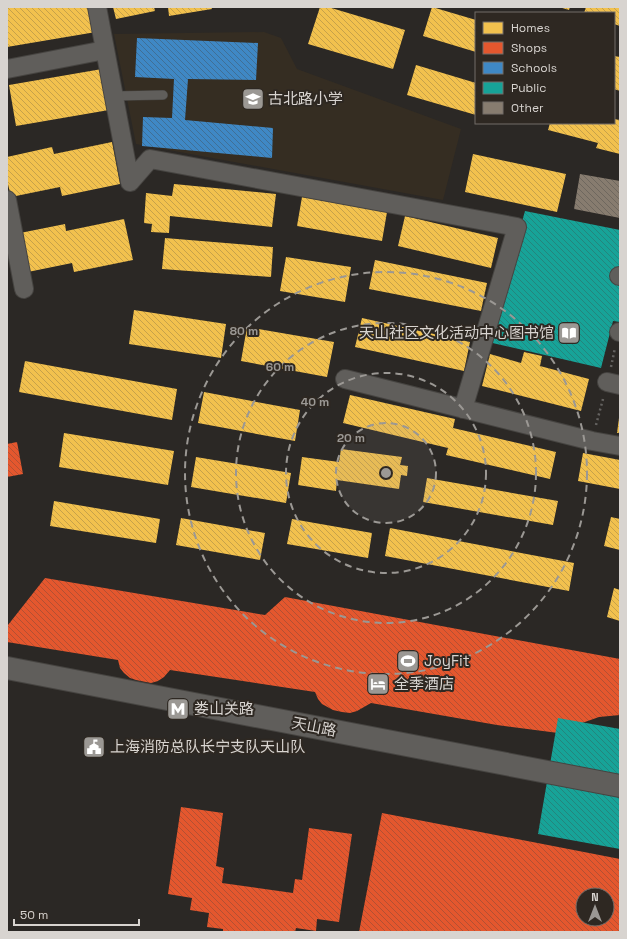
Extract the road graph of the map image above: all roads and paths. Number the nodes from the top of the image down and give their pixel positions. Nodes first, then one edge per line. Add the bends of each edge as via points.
1 (97, 7) edge
2 (105, 50) junction
3 (7, 69) edge
4 (163, 95) dead end
5 (114, 96) junction
6 (7, 200) edge
7 (24, 290) dead end
8 (345, 380) dead end
9 (463, 409) junction
10 (620, 446) edge
11 (7, 668) edge
12 (620, 786) edge

1 - 2 street
2 - 3 street
2 - 5 street
4 - 5 lane
5 - 9 street via 130,182 150,159 517,227
6 - 7 street
8 - 9 street
9 - 10 street
11 - 12 main road, 天山路

